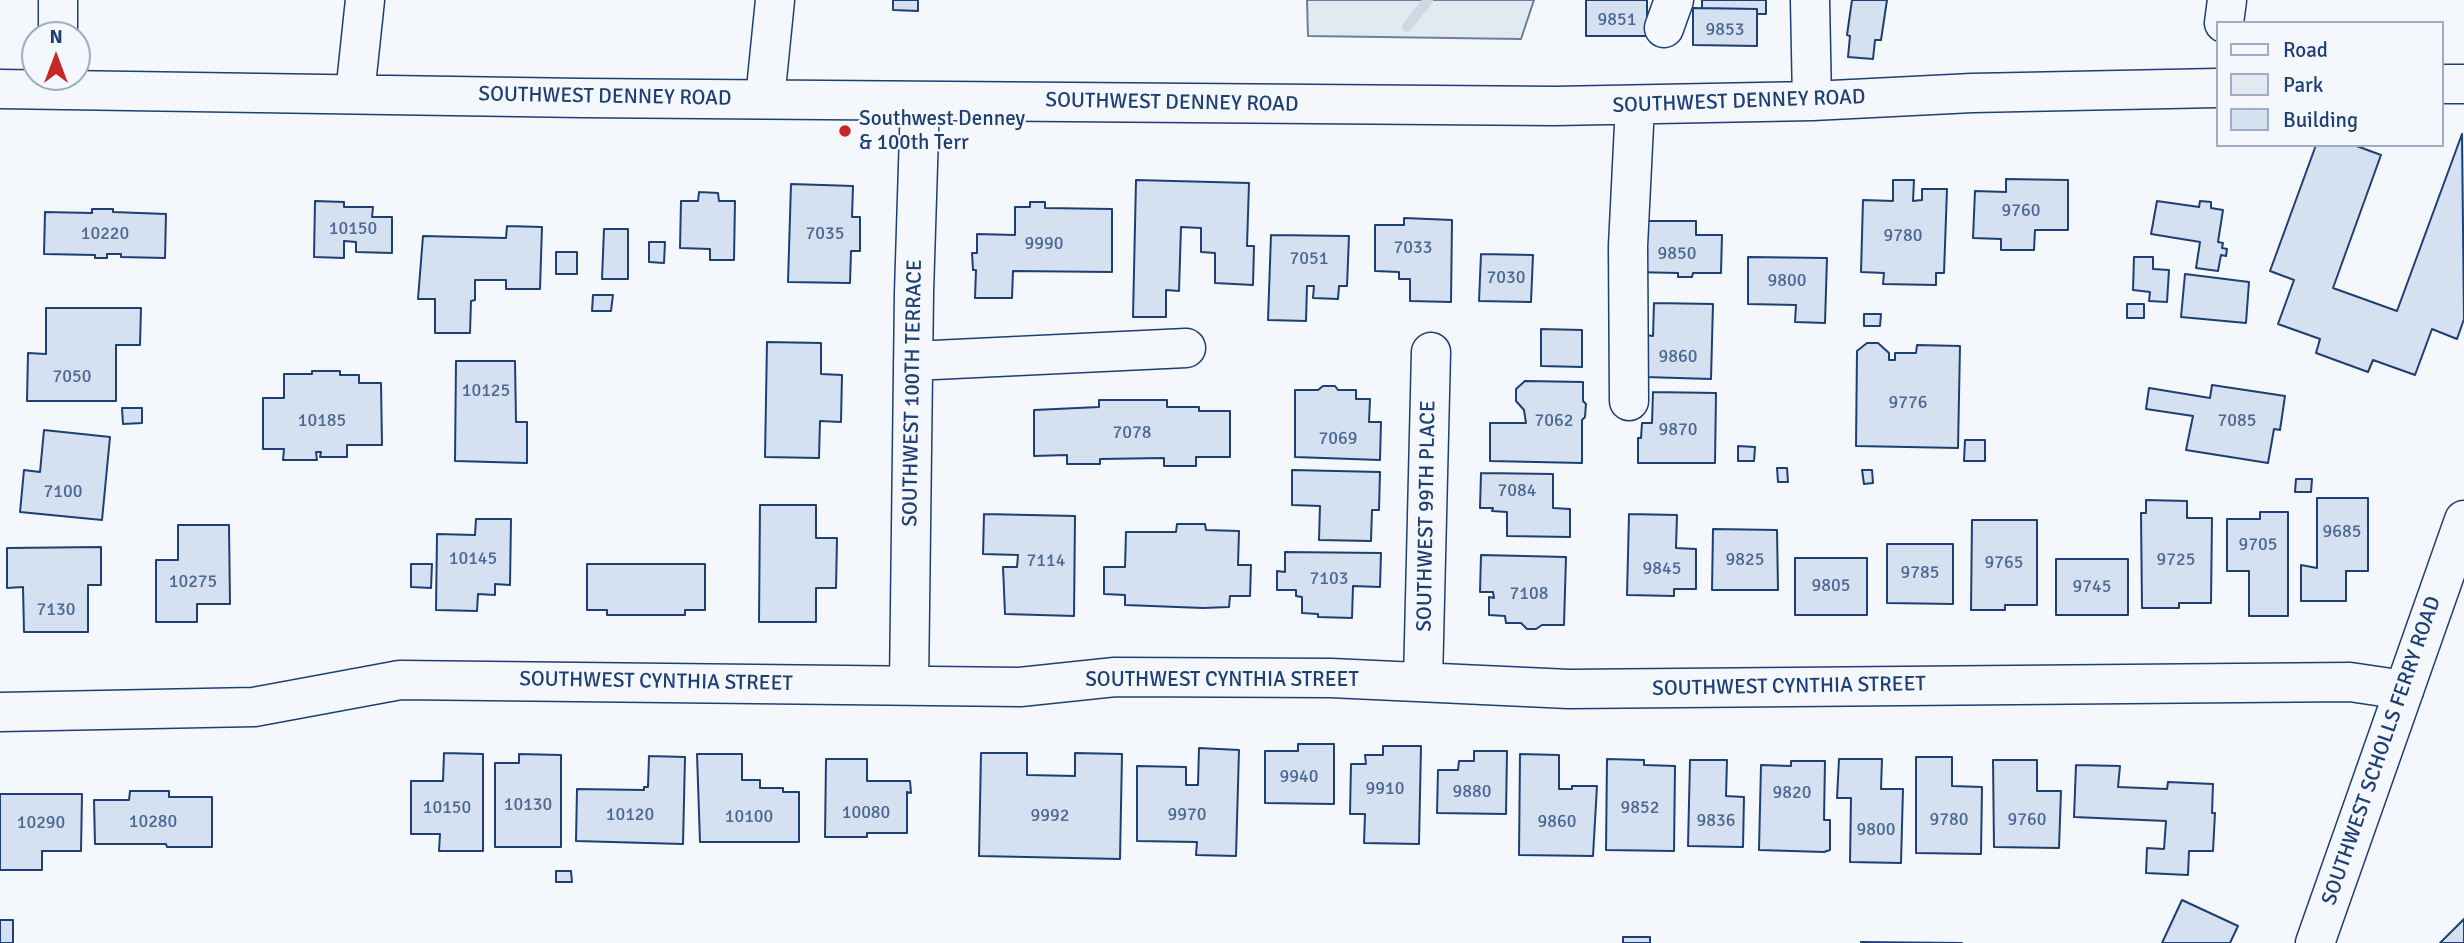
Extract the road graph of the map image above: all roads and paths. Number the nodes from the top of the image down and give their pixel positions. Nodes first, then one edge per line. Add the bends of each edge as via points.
1 (58, 0) edge
2 (365, 0) edge
3 (775, 0) edge
4 (1810, 0) edge
5 (2227, 0) edge
6 (58, 21) edge
7 (2224, 21) edge
8 (91, 84) edge
9 (2443, 84) edge
10 (2464, 84) edge
11 (21, 87) edge
12 (2216, 88) edge
13 (0, 89) edge
14 (355, 94) junction
15 (765, 99) junction
16 (920, 100) junction
17 (1812, 101) junction
18 (1635, 105) junction
19 (1186, 348) dead end
20 (1431, 352) dead end
21 (913, 361) junction
22 (1629, 401) dead end
23 (2464, 520) edge
24 (1423, 681) junction
25 (909, 685) junction
26 (2404, 690) junction
27 (0, 712) edge
28 (2315, 943) edge

1 - 6 street
2 - 14 street
3 - 15 street
4 - 17 street
5 - 7 street
8 - 14 street, SOUTHWEST DENNEY ROAD
9 - 10 street
11 - 13 street, SOUTHWEST DENNEY ROAD
12 - 17 street, SOUTHWEST DENNEY ROAD
14 - 15 street, SOUTHWEST DENNEY ROAD
15 - 16 street, SOUTHWEST DENNEY ROAD
16 - 18 street, SOUTHWEST DENNEY ROAD
16 - 21 street, SOUTHWEST 100TH TERRACE
17 - 18 street, SOUTHWEST DENNEY ROAD
18 - 22 street via 1628,246
19 - 21 street
20 - 24 street, SOUTHWEST 99TH PLACE
21 - 25 street, SOUTHWEST 100TH TERRACE
23 - 26 street, SOUTHWEST SCHOLLS FERRY ROAD
24 - 25 street, SOUTHWEST CYNTHIA STREET via 1115,677 1020,687
24 - 26 street, SOUTHWEST CYNTHIA STREET via 1569,690 2350,682
25 - 27 street, SOUTHWEST CYNTHIA STREET via 400,680 254,707
26 - 28 street, SOUTHWEST SCHOLLS FERRY ROAD

